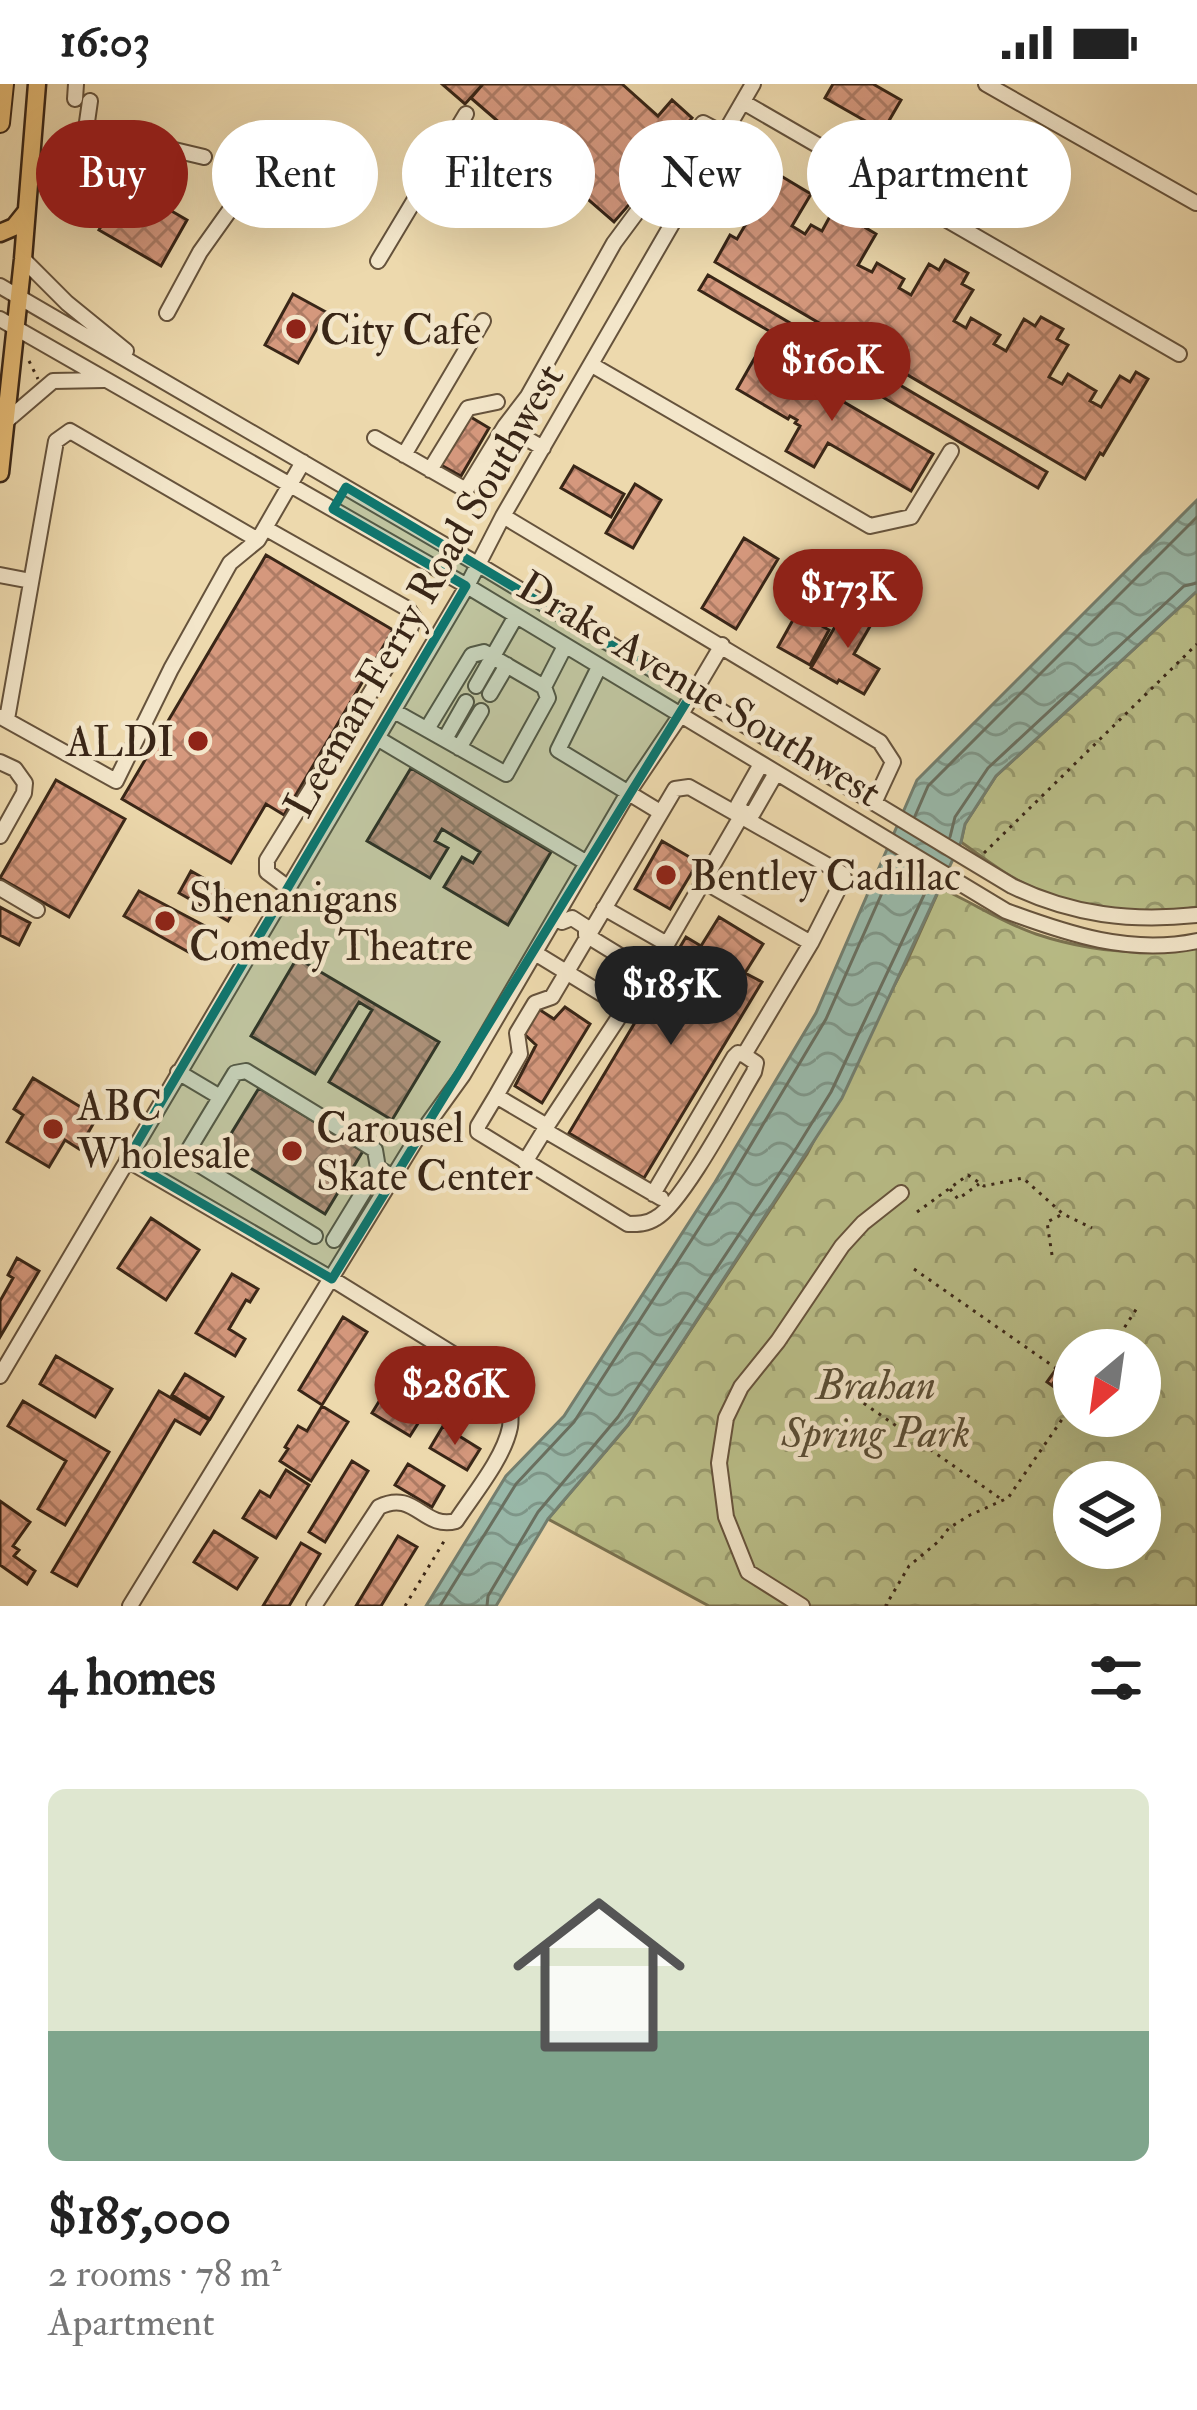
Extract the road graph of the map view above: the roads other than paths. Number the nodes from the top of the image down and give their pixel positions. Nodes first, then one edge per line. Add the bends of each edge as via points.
1 (4, 84) edge
2 (37, 84) edge
3 (753, 84) edge
4 (986, 84) edge
5 (80, 94) edge
6 (742, 102) junction
7 (466, 114) dead end
8 (732, 120) edge
9 (0, 123) edge
10 (204, 157) dead end
11 (1196, 202) edge
12 (26, 212) junction
13 (217, 228) edge
14 (625, 228) edge
15 (669, 228) edge
16 (0, 233) edge
17 (23, 260) junction
18 (378, 262) dead end
19 (0, 286) edge
20 (19, 296) junction
21 (167, 313) dead end
22 (482, 321) dead end
23 (7, 323) edge
24 (1179, 353) dead end
25 (592, 365) junction
26 (4, 377) edge
27 (107, 380) junction
28 (162, 380) junction
29 (497, 402) dead end
30 (4, 423) junction
31 (505, 426) junction
32 (375, 438) dead end
33 (543, 448) junction
34 (951, 451) dead end
35 (404, 455) junction
36 (303, 462) junction
37 (430, 470) junction
38 (0, 473) edge
39 (289, 484) junction
40 (346, 487) junction
41 (333, 509) junction
42 (503, 516) junction
43 (261, 534) junction
44 (479, 565) junction
45 (0, 575) edge
46 (31, 581) junction
47 (466, 586) junction
48 (516, 616) junction
49 (722, 645) junction
50 (565, 646) junction
51 (395, 653) junction
52 (500, 661) junction
53 (419, 667) junction
54 (599, 667) junction
55 (544, 687) junction
56 (483, 690) dead end
57 (692, 693) junction
58 (466, 703) dead end
59 (394, 711) junction
60 (481, 711) dead end
61 (680, 716) junction
62 (3, 718) edge
63 (427, 730) junction
64 (376, 738) junction
65 (445, 739) junction
66 (460, 748) junction
67 (1, 764) edge
68 (760, 764) junction
69 (776, 773) junction
70 (628, 794) junction
71 (874, 802) junction
72 (659, 812) junction
73 (741, 815) junction
74 (0, 836) edge
75 (587, 863) junction
76 (704, 881) junction
77 (287, 887) junction
78 (0, 888) edge
79 (604, 908) junction
80 (37, 910) dead end
81 (1197, 915) edge
82 (559, 920) junction
83 (587, 935) junction
84 (1197, 941) edge
85 (811, 943) junction
86 (667, 944) junction
87 (535, 953) junction
88 (566, 972) junction
89 (648, 973) junction
90 (625, 1008) junction
91 (744, 1054) junction
92 (178, 1072) junction
93 (496, 1096) junction
94 (220, 1097) junction
95 (546, 1128) junction
96 (127, 1160) junction
97 (525, 1162) junction
98 (378, 1168) junction
99 (393, 1177) junction
100 (901, 1192) dead end
101 (653, 1194) junction
102 (671, 1204) junction
103 (315, 1236) junction
104 (334, 1240) junction
105 (349, 1250) junction
106 (300, 1261) junction
107 (332, 1279) junction
108 (0, 1376) edge
109 (130, 1606) edge
110 (314, 1606) edge
111 (802, 1606) edge

1 - 9 highway
2 - 12 main road
3 - 6 street, Leeman Ferry Road Southwest
4 - 11 street
5 - 10 street via 86,129
6 - 8 street, Leeman Ferry Road Southwest
6 - 24 street
7 - 18 street
12 - 16 main road
12 - 17 main road
13 - 21 street
14 - 31 street
15 - 25 street, Leeman Ferry Road Southwest
17 - 20 main road
17 - 28 street
19 - 20 street, Drake Avenue Southwest
20 - 23 main road
20 - 28 street, Drake Avenue Southwest
22 - 35 street
23 - 26 main road
23 - 27 street, Drake Avenue Southwest
25 - 33 street, Leeman Ferry Road Southwest
25 - 34 street via 870,526 911,517
26 - 30 main road
27 - 30 street via 53,381
27 - 39 street, Drake Avenue Southwest
28 - 36 street, Drake Avenue Southwest
29 - 37 street via 468,408
30 - 38 main road
31 - 33 street
31 - 37 street via 466,490
32 - 35 street
33 - 42 street, Leeman Ferry Road Southwest
35 - 37 street
36 - 39 street
36 - 40 street, Drake Avenue Southwest
39 - 41 street, Drake Avenue Southwest
39 - 43 street
40 - 41 street
40 - 44 street, Drake Avenue Southwest
41 - 47 street, Drake Avenue Southwest
42 - 44 street, Leeman Ferry Road Southwest
42 - 49 street
43 - 46 street via 70,431 56,441
43 - 51 street via 408,610 414,618
43 - 62 street via 230,563 116,781
44 - 47 street, Leeman Ferry Road Southwest
44 - 57 street, Drake Avenue Southwest
45 - 46 street
46 - 62 street
47 - 48 street, Drake Avenue Southwest
47 - 53 street, Leeman Ferry Road Southwest
48 - 50 street, Drake Avenue Southwest
48 - 52 street
49 - 57 street
49 - 71 street via 880,742 893,763
50 - 54 street, Drake Avenue Southwest
50 - 55 street
51 - 53 street
51 - 77 street via 267,860 267,872
52 - 55 street
52 - 56 street
52 - 63 street via 484,652 472,656
53 - 59 street, Leeman Ferry Road Southwest
54 - 61 street, Drake Avenue Southwest
54 - 70 street via 559,750
55 - 66 street via 548,698 506,774
57 - 61 street
57 - 71 street, Drake Avenue Southwest
58 - 65 street
59 - 63 street
59 - 64 street, Leeman Ferry Road Southwest
60 - 66 street
61 - 68 street, Drake Avenue Southwest
61 - 70 street
63 - 65 street
64 - 75 street
64 - 77 street, Leeman Ferry Road Southwest
65 - 66 street
67 - 74 street via 25,783
68 - 69 street, Drake Avenue Southwest
68 - 73 street via 738,805
69 - 73 street via 753,813
69 - 84 street, Drake Avenue Southwest via 1006,911 1112,944
70 - 72 street
70 - 75 street
71 - 81 street, Drake Avenue Southwest via 1036,897 1108,916
72 - 73 street via 684,786
72 - 79 street
73 - 76 street
73 - 85 street via 843,874
75 - 82 street
76 - 85 street
76 - 86 street
77 - 92 street, Leeman Ferry Road Southwest
78 - 80 street
79 - 83 street
79 - 86 street
82 - 83 street via 580,940
82 - 87 street
83 - 88 street
83 - 89 street
85 - 91 street
86 - 89 street
87 - 88 street
87 - 99 street
88 - 90 street
88 - 93 street via 517,1033 520,1054
89 - 90 street
90 - 95 street
91 - 101 street via 734,1057
91 - 102 street via 756,1067
92 - 94 street
92 - 96 street, Leeman Ferry Road Southwest
93 - 95 street
93 - 97 street via 478,1132
94 - 98 street via 235,1073 246,1071 375,1150
94 - 103 street via 190,1160
95 - 97 street
95 - 101 street
96 - 106 street
96 - 108 street, Leeman Ferry Road Southwest
97 - 102 street via 628,1223 650,1221
98 - 99 street
98 - 104 street
99 - 105 street
100 - 111 street via 842,1246 726,1418 719,1463 726,1517 748,1572
101 - 102 street
103 - 104 street
103 - 106 street
104 - 105 street
105 - 107 street
106 - 107 street
107 - 109 street
107 - 110 street via 508,1388 511,1420 502,1450 456,1521 436,1521 405,1502 379,1507

